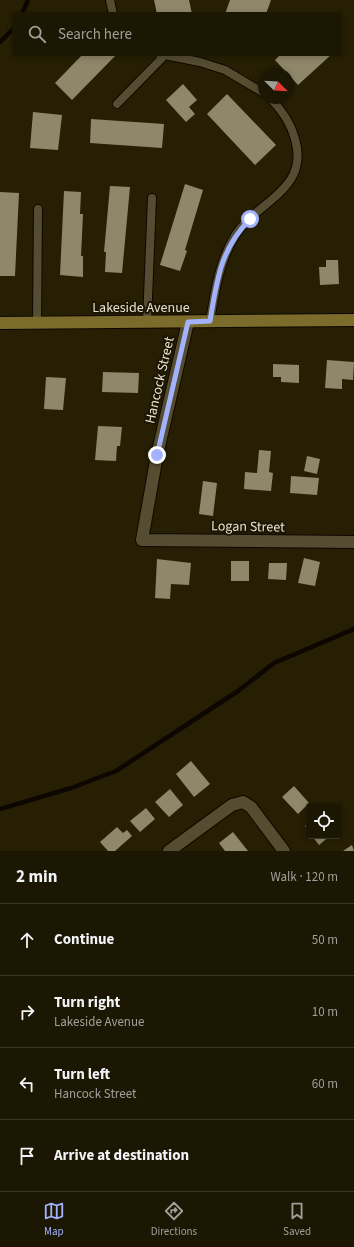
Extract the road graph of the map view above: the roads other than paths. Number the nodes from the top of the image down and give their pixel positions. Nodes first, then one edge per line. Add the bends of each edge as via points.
1 (110, 0) edge
2 (113, 12) edge
3 (161, 56) edge
4 (167, 56) edge
5 (258, 89) edge
6 (117, 104) dead end
7 (275, 104) edge
8 (152, 198) dead end
9 (38, 210) dead end
10 (354, 320) edge
11 (210, 321) junction
12 (147, 322) junction
13 (188, 322) junction
14 (0, 323) edge
15 (37, 323) junction
16 (142, 540) joint
17 (354, 542) edge
18 (169, 851) edge
19 (284, 851) edge

1 - 2 lane
3 - 6 lane
4 - 5 lane via 225,70
7 - 11 lane via 295,137 298,155 296,170 285,188 246,223 228,248 215,287
8 - 12 lane
9 - 15 lane
10 - 11 street, Lakeside Avenue
11 - 13 street, Lakeside Avenue
12 - 13 street, Lakeside Avenue
12 - 15 street, Lakeside Avenue
13 - 16 street, Hancock Street via 157,455
14 - 15 street, Lakeside Avenue
16 - 17 street, Logan Street
18 - 19 street via 232,804 243,802

